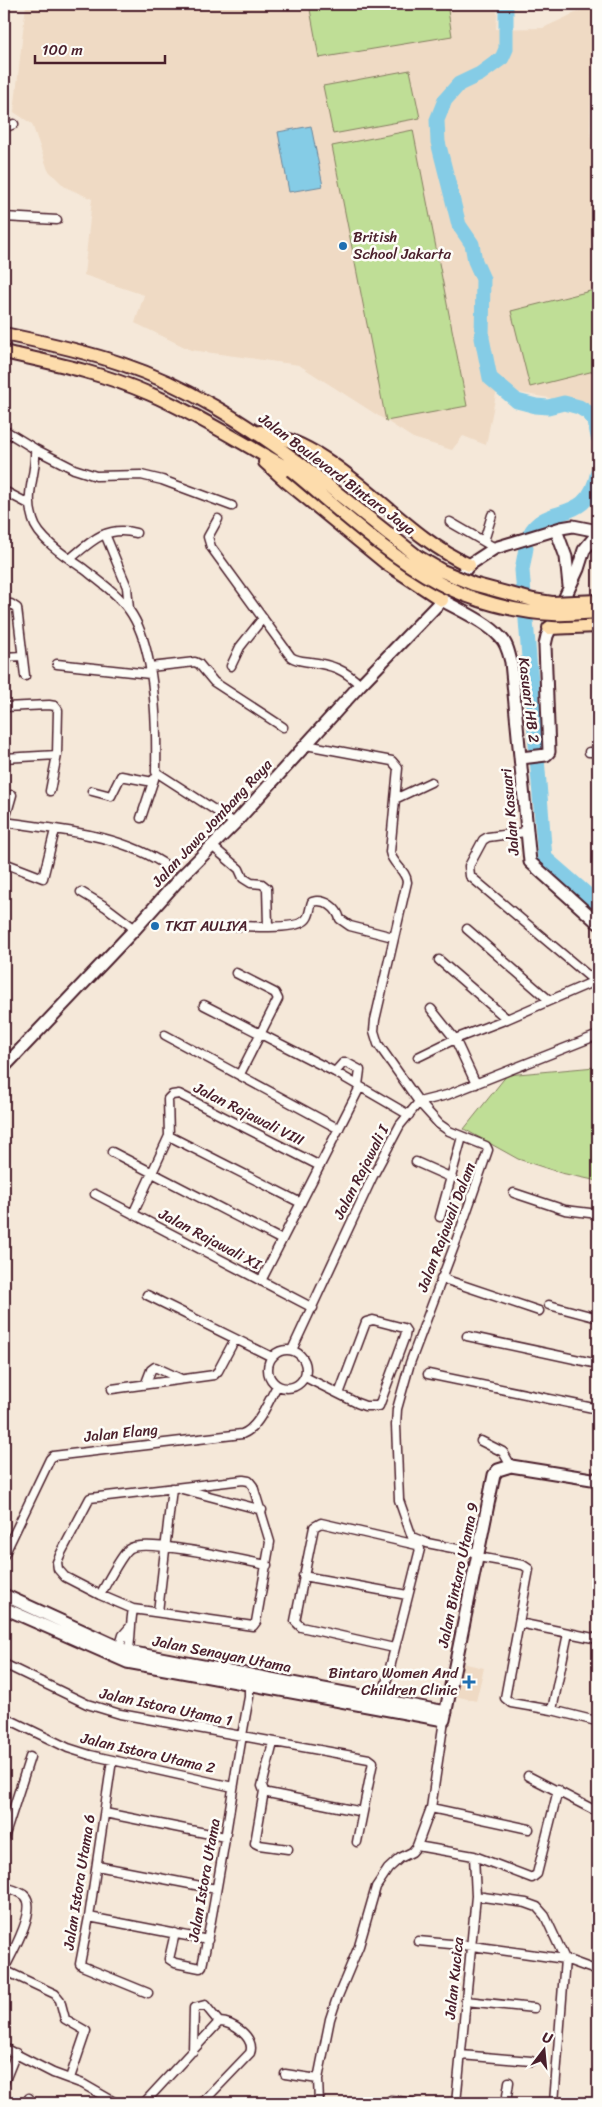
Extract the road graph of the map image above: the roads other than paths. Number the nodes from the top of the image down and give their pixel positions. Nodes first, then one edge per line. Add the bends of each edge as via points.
1 (14, 124) dead end
2 (4, 128) edge
3 (4, 217) edge
4 (56, 220) dead end
5 (4, 334) edge
6 (4, 352) edge
7 (4, 430) edge
8 (255, 431) junction
9 (35, 449) junction
10 (252, 449) junction
11 (294, 466) junction
12 (4, 492) edge
13 (29, 504) junction
14 (232, 506) dead end
15 (492, 515) dead end
16 (218, 519) dead end
17 (450, 522) dead end
18 (556, 530) junction
19 (598, 532) edge
20 (136, 533) dead end
21 (105, 534) junction
22 (484, 541) junction
23 (495, 548) junction
24 (70, 559) junction
25 (469, 565) junction
26 (569, 587) junction
27 (442, 600) junction
28 (598, 601) edge
29 (4, 604) edge
30 (129, 609) junction
31 (598, 612) edge
32 (263, 618) junction
33 (598, 626) edge
34 (549, 628) junction
35 (22, 656) junction
36 (4, 657) edge
37 (58, 664) dead end
38 (231, 666) dead end
39 (150, 670) junction
40 (25, 676) dead end
41 (360, 686) junction
42 (4, 707) edge
43 (283, 727) dead end
44 (306, 745) junction
45 (589, 752) dead end
46 (598, 752) edge
47 (57, 755) junction
48 (4, 758) edge
49 (524, 758) junction
50 (156, 772) junction
51 (153, 782) junction
52 (431, 782) dead end
53 (50, 791) dead end
54 (92, 791) dead end
55 (12, 796) dead end
56 (394, 799) junction
57 (141, 818) dead end
58 (4, 823) edge
59 (235, 823) junction
60 (55, 830) junction
61 (526, 832) junction
62 (212, 846) junction
63 (4, 863) edge
64 (182, 876) junction
65 (81, 892) dead end
66 (598, 923) edge
67 (236, 926) dead end
68 (268, 926) junction
69 (135, 929) junction
70 (467, 929) dead end
71 (393, 937) junction
72 (439, 960) dead end
73 (236, 973) dead end
74 (597, 983) edge
75 (549, 1000) junction
76 (204, 1005) dead end
77 (431, 1009) dead end
78 (507, 1019) junction
79 (260, 1034) junction
80 (165, 1035) dead end
81 (598, 1035) edge
82 (455, 1039) junction
83 (418, 1057) dead end
84 (4, 1066) edge
85 (335, 1072) junction
86 (240, 1074) junction
87 (476, 1084) junction
88 (359, 1086) junction
89 (419, 1102) junction
90 (409, 1114) junction
91 (339, 1129) junction
92 (169, 1136) junction
93 (462, 1138) junction
94 (112, 1152) dead end
95 (416, 1162) dead end
96 (320, 1166) junction
97 (153, 1173) junction
98 (452, 1178) junction
99 (514, 1193) dead end
100 (95, 1194) dead end
101 (301, 1203) junction
102 (134, 1214) junction
103 (598, 1214) edge
104 (440, 1217) dead end
105 (282, 1240) junction
106 (441, 1278) junction
107 (261, 1281) junction
108 (148, 1296) dead end
109 (549, 1305) dead end
110 (313, 1308) junction
111 (539, 1311) dead end
112 (598, 1318) edge
113 (468, 1336) dead end
114 (235, 1339) junction
115 (292, 1350) junction
116 (272, 1357) junction
117 (598, 1364) edge
118 (428, 1374) dead end
119 (305, 1377) junction
120 (183, 1379) junction
121 (146, 1383) junction
122 (277, 1386) junction
123 (112, 1389) dead end
124 (340, 1394) junction
125 (598, 1409) edge
126 (481, 1442) dead end
127 (503, 1452) junction
128 (512, 1466) junction
129 (498, 1470) junction
130 (598, 1480) edge
131 (175, 1488) junction
132 (262, 1510) junction
133 (166, 1546) junction
134 (4, 1555) edge
135 (478, 1555) junction
136 (267, 1565) junction
137 (303, 1576) junction
138 (4, 1595) edge
139 (100, 1595) junction
140 (407, 1595) junction
141 (4, 1608) edge
142 (133, 1609) junction
143 (158, 1612) junction
144 (519, 1623) junction
145 (568, 1633) junction
146 (598, 1639) edge
147 (394, 1648) junction
148 (122, 1656) junction
149 (4, 1664) edge
150 (252, 1685) junction
151 (383, 1704) junction
152 (552, 1710) junction
153 (445, 1716) junction
154 (4, 1717) edge
155 (598, 1718) edge
156 (241, 1737) junction
157 (274, 1743) junction
158 (30, 1757) dead end
159 (112, 1760) junction
160 (528, 1776) dead end
161 (233, 1787) junction
162 (558, 1790) junction
163 (264, 1791) junction
164 (431, 1808) junction
165 (363, 1812) junction
166 (598, 1812) edge
167 (104, 1813) junction
168 (529, 1829) dead end
169 (4, 1838) edge
170 (225, 1838) junction
171 (356, 1842) dead end
172 (417, 1846) junction
173 (288, 1849) dead end
174 (474, 1856) junction
175 (97, 1866) junction
176 (4, 1887) edge
177 (216, 1889) junction
178 (476, 1896) junction
179 (89, 1917) junction
180 (174, 1933) junction
181 (208, 1940) junction
182 (418, 1941) dead end
183 (472, 1946) junction
184 (565, 1959) junction
185 (4, 1969) edge
186 (598, 1971) edge
187 (148, 1993) dead end
188 (466, 2001) junction
189 (534, 2008) dead end
190 (219, 2022) junction
191 (4, 2048) edge
192 (192, 2051) junction
193 (16, 2054) junction
194 (461, 2055) junction
195 (530, 2061) dead end
196 (285, 2074) dead end
197 (70, 2078) junction
198 (318, 2079) junction
199 (509, 2082) dead end
200 (4, 2083) edge
201 (391, 2100) dead end
202 (116, 2103) edge
203 (144, 2103) edge
204 (202, 2103) edge
205 (319, 2103) edge
206 (413, 2103) edge
207 (456, 2103) edge
208 (506, 2103) edge
209 (554, 2103) edge

1 - 2 street
3 - 4 street
5 - 8 main road, Jalan Boulevard Bintaro Jaya via 123,364 205,400
6 - 10 main road, Jalan Boulevard Bintaro Jaya via 80,369 149,393 217,427
7 - 9 street
8 - 11 main road, Jalan Boulevard Bintaro Jaya
8 - 25 main road via 293,440 315,452 430,544
9 - 13 street
9 - 14 street via 74,469 96,476 141,475
10 - 11 main road, Jalan Boulevard Bintaro Jaya
10 - 27 main road via 386,563
11 - 28 main road, Jalan Boulevard Bintaro Jaya, bridge via 442,571 473,584 533,600 552,603
11 - 31 main road, Jalan Boulevard Bintaro Jaya, bridge via 401,559 441,584 530,612
12 - 13 street
13 - 24 street via 33,522 39,531
15 - 22 street
16 - 32 street via 209,542
17 - 22 street
18 - 19 main road, Jalan Jawa Jombang Raya via 572,526
18 - 23 main road, Jalan Jawa Jombang Raya
18 - 26 main road via 566,556
19 - 26 main road, Kasuari HB 2 via 584,550
20 - 21 street via 120,530
21 - 24 street via 96,537
21 - 30 street via 127,587
22 - 23 street
23 - 25 main road, Jalan Jawa Jombang Raya
24 - 30 street
25 - 27 main road, Jalan Jawa Jombang Raya
26 - 34 main road, Kasuari HB 2
27 - 41 main road, Jalan Jawa Jombang Raya
27 - 49 main road, Kasuari HB 2 via 490,628 506,646
29 - 35 street via 17,608
30 - 39 street via 145,641
32 - 38 street via 240,647
32 - 41 street via 291,657 335,667
33 - 34 main road
34 - 49 main road, Kasuari HB 2 via 545,645 549,751 546,755
35 - 36 street
35 - 40 street
37 - 39 street
39 - 43 street via 195,662 214,682
39 - 50 street
41 - 44 main road, Jalan Jawa Jombang Raya
42 - 47 street via 56,706
44 - 56 street, Jalan Rajawali Dalam via 392,761 398,768
44 - 59 main road, Jalan Jawa Jombang Raya
45 - 46 street
47 - 48 street
47 - 53 street
49 - 61 main road, Jalan Kasuari
50 - 51 street
50 - 59 street
51 - 54 street via 121,776 111,796
51 - 57 street
52 - 56 street
55 - 58 street
56 - 71 street, Jalan Rajawali Dalam via 390,852 393,861 405,874 406,882
58 - 60 street
59 - 62 main road, Jalan Jawa Jombang Raya
60 - 63 street via 43,878
60 - 64 street via 132,847
61 - 66 main road, Jalan Kasuari via 530,862
61 - 74 street via 483,840 469,866 470,876
62 - 64 main road, Jalan Jawa Jombang Raya
62 - 68 street via 239,870 243,878 267,888
64 - 69 main road, Jalan Jawa Jombang Raya
65 - 69 street via 96,899
67 - 68 street
68 - 71 street via 300,924 307,919 315,901 333,906 340,919 350,926
69 - 84 main road, Jalan Jawa Jombang Raya
70 - 75 street
71 - 89 street, Jalan Rajawali Dalam via 374,1031 378,1044
72 - 78 street
73 - 79 street via 278,996
74 - 75 street
75 - 78 street
76 - 79 street
77 - 82 street
78 - 82 street
79 - 85 street
79 - 86 street
80 - 86 street
81 - 87 street
82 - 83 street
82 - 87 street
85 - 88 street
85 - 88 street via 347,1062 360,1070
86 - 91 street
87 - 89 street
88 - 90 street
88 - 91 street
89 - 90 street, Jalan Rajawali I
89 - 93 street, Jalan Rajawali Dalam via 439,1124
90 - 110 street, Jalan Rajawali I via 372,1178
91 - 96 street
92 - 96 street, Jalan Rajawali VIII via 168,1099 172,1094 179,1094
92 - 97 street, Jalan Rajawali VIII
92 - 101 street
93 - 98 street
93 - 106 street, Jalan Rajawali Dalam via 486,1146 488,1154
94 - 97 street
95 - 98 street
96 - 101 street
97 - 102 street, Jalan Rajawali VIII
97 - 105 street
98 - 104 street
99 - 103 street via 565,1210
100 - 102 street, Jalan Rajawali XI
101 - 105 street
102 - 107 street, Jalan Rajawali XI
105 - 107 street
106 - 111 street
106 - 135 street, Jalan Rajawali Dalam via 397,1409 400,1500 412,1537
107 - 110 street, Jalan Rajawali XI
108 - 114 street
109 - 112 street
110 - 115 street, Jalan Rajawali I
113 - 117 street
114 - 116 street
114 - 120 street via 216,1373
115 - 116 street via 281,1350
115 - 119 street via 302,1356 306,1366
116 - 122 street via 268,1367 269,1378
118 - 125 street
119 - 122 street via 298,1385
119 - 124 street
120 - 121 street
120 - 121 street via 155,1367
121 - 123 street
122 - 134 street, Jalan Elang via 254,1426 242,1434 53,1456
124 - 124 street via 366,1406 379,1406 405,1336 404,1328 373,1320 366,1322
126 - 127 street
127 - 128 street
127 - 129 street
128 - 129 main road
128 - 130 main road
129 - 135 main road, Jalan Bintaro Utama 9 via 494,1475
131 - 132 street
131 - 132 street via 249,1481
131 - 133 street
131 - 139 street via 94,1496 87,1502 57,1562 65,1577
132 - 136 street via 270,1542
133 - 136 street
133 - 139 street via 130,1548
133 - 143 street
135 - 144 street via 529,1569
135 - 153 main road, Jalan Bintaro Utama 9
136 - 143 street via 253,1626
137 - 140 street
137 - 140 street via 314,1527 321,1523 417,1545 420,1549
137 - 147 street via 295,1621 301,1627
138 - 148 main road, Jalan Senayan Utama
139 - 142 street
140 - 147 street
141 - 148 main road, Jalan Senayan Utama
142 - 143 street
142 - 148 street via 130,1628 123,1635
144 - 145 street
144 - 152 street via 505,1698 511,1703
145 - 146 street
145 - 152 street
147 - 151 street
148 - 150 main road, Jalan Senayan Utama
148 - 151 main road, Jalan Senayan Utama
149 - 156 street, Jalan Istora Utama 1 via 104,1710
150 - 151 main road, Jalan Senayan Utama
150 - 156 street, Jalan Istora Utama
151 - 153 main road, Jalan Senayan Utama
152 - 155 street via 592,1720
153 - 164 street, Jalan Bintaro Utama 9
154 - 159 street, Jalan Istora Utama 2 via 68,1748
156 - 157 street, Jalan Istora Utama 1
156 - 161 street, Jalan Istora Utama
157 - 163 street via 262,1786
157 - 165 street, Jalan Istora Utama 1 via 372,1760
158 - 169 street
159 - 161 street, Jalan Istora Utama 2
159 - 167 street, Jalan Istora Utama 6
160 - 162 street
161 - 170 street, Jalan Istora Utama
162 - 166 street
162 - 174 street via 537,1874 532,1878
163 - 165 street
163 - 173 street via 255,1843
164 - 168 street
164 - 172 street, Jalan Bintaro Utama 9
165 - 171 street
167 - 170 street
167 - 175 street, Jalan Istora Utama 6
170 - 177 street, Jalan Istora Utama
172 - 174 street
172 - 198 street via 388,1869 376,1887 362,1939 330,2019
174 - 178 street, Jalan Kucica
175 - 177 street
175 - 179 street, Jalan Istora Utama 6
176 - 185 street via 26,1897 29,1906 26,1921
177 - 181 street, Jalan Istora Utama
178 - 183 street, Jalan Kucica
178 - 184 street via 537,1907 545,1916
179 - 180 street
179 - 187 street, Jalan Istora Utama 6 via 80,1965
180 - 181 street
180 - 181 street, Jalan Istora Utama via 169,1959 197,1968 202,1966
182 - 183 street
183 - 184 street
183 - 188 street, Jalan Kucica
184 - 186 street
184 - 209 street
185 - 197 street via 55,1994 65,2019 86,2031
188 - 189 street
188 - 194 street, Jalan Kucica
190 - 192 street
190 - 192 street via 205,2005 194,2008
190 - 204 street via 225,2021 245,2036 251,2042 250,2053
191 - 193 street
192 - 203 street
193 - 197 street
193 - 200 street
194 - 195 street
194 - 207 street, Jalan Kucica
196 - 198 street
197 - 202 street
198 - 205 street
199 - 208 street
201 - 206 street

